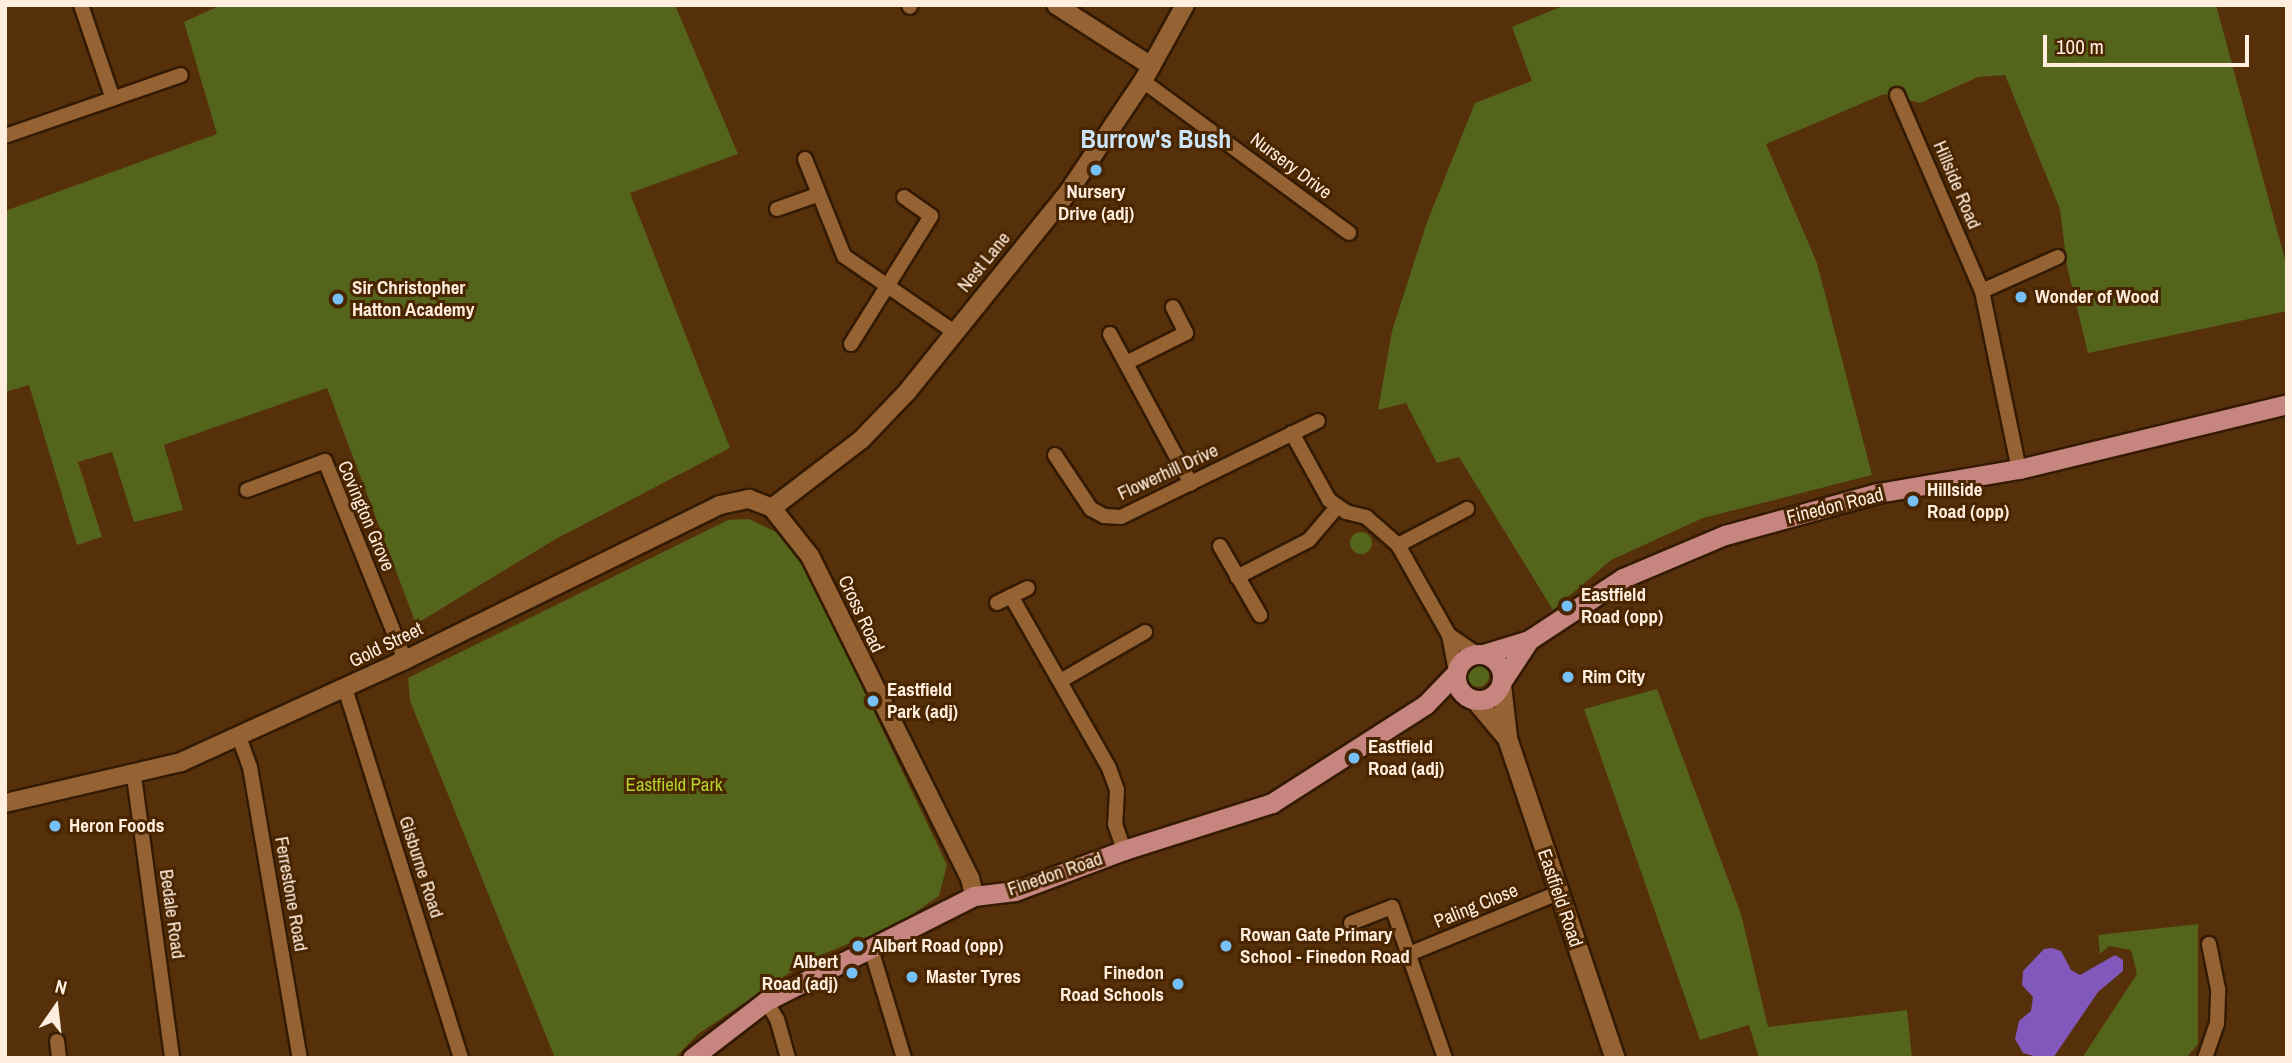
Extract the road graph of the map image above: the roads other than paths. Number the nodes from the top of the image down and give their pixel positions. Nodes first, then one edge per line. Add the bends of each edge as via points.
1 (81, 5) edge
2 (1056, 5) edge
3 (1185, 5) edge
4 (1147, 73) junction
5 (181, 75) dead end
6 (1897, 95) dead end
7 (113, 99) junction
8 (5, 136) edge
9 (805, 159) dead end
10 (817, 195) junction
11 (904, 197) dead end
12 (777, 209) dead end
13 (1349, 233) dead end
14 (2058, 257) dead end
15 (888, 291) junction
16 (1982, 291) junction
17 (1173, 307) dead end
18 (954, 332) junction
19 (1110, 334) dead end
20 (851, 344) dead end
21 (1126, 363) junction
22 (2287, 404) edge
23 (1318, 421) dead end
24 (1292, 433) junction
25 (1055, 455) dead end
26 (2019, 469) junction
27 (1191, 484) junction
28 (247, 490) dead end
29 (1337, 507) junction
30 (772, 508) junction
31 (1467, 509) dead end
32 (1398, 545) junction
33 (1220, 546) dead end
34 (1237, 577) junction
35 (1028, 588) dead end
36 (1012, 596) junction
37 (997, 603) dead end
38 (1260, 615) dead end
39 (1145, 632) dead end
40 (1449, 635) junction
41 (1529, 640) junction
42 (1480, 654) junction
43 (405, 660) junction
44 (1455, 673) junction
45 (1062, 680) junction
46 (1501, 682) junction
47 (345, 688) junction
48 (1471, 699) junction
49 (1426, 704) junction
50 (239, 737) junction
51 (1507, 738) junction
52 (134, 776) junction
53 (5, 803) edge
54 (1124, 850) junction
55 (1558, 893) junction
56 (974, 896) junction
57 (1351, 923) dead end
58 (2209, 944) dead end
59 (871, 949) junction
60 (1409, 954) junction
61 (766, 1001) junction
62 (57, 1041) dead end
63 (2211, 1056) edge
64 (59, 1058) edge
65 (172, 1058) edge
66 (300, 1058) edge
67 (461, 1058) edge
68 (692, 1058) edge
69 (788, 1058) edge
70 (904, 1058) edge
71 (1445, 1058) edge
72 (1615, 1058) edge

1 - 7 street
2 - 4 street
3 - 4 street, Nest Lane
4 - 13 street, Nursery Drive
4 - 18 street, Nest Lane via 1069,191
5 - 7 street
6 - 16 street, Hillside Road
7 - 8 street
9 - 10 street
10 - 12 street
10 - 15 street via 844,256
11 - 15 street via 931,216
14 - 16 street
15 - 18 street
15 - 20 street
16 - 26 street, Hillside Road
17 - 21 street via 1186,333
18 - 30 street, Nest Lane via 861,440
19 - 21 street
21 - 27 street
22 - 26 main road, Finedon Road
23 - 24 street, Flowerhill Drive
24 - 27 street, Flowerhill Drive
24 - 29 street
25 - 27 street, Flowerhill Drive via 1079,496 1104,516 1121,517
26 - 41 main road, Finedon Road via 1878,493 1725,535 1623,578
28 - 43 street, Covington Grove via 325,461
29 - 32 street via 1366,517
29 - 34 street via 1309,540
30 - 43 street, Gold Street via 749,499 720,505
30 - 56 street, Cross Road via 810,556 970,878
31 - 32 street
32 - 40 street
33 - 34 street
34 - 38 street
35 - 36 street
36 - 37 street
36 - 45 street
39 - 45 street
40 - 42 street
40 - 44 street
41 - 42 main road, Finedon Road
41 - 46 main road, Finedon Road
42 - 44 main road via 1463,659
42 - 46 main road via 1496,661
43 - 47 street, Gold Street
44 - 48 main road via 1458,688
44 - 49 main road, Finedon Road
45 - 54 street via 1109,768 1116,790 1115,824
46 - 48 main road via 1493,695
46 - 51 main road, Eastfield Road
47 - 50 street, Gold Street
47 - 67 street, Gisburne Road
48 - 49 main road, Finedon Road
48 - 51 main road, Eastfield Road
49 - 54 main road, Finedon Road via 1272,803
50 - 52 street, Gold Street
50 - 66 street, Ferrestone Road via 250,767
51 - 55 main road, Eastfield Road
52 - 53 street, Gold Street
52 - 65 street, Bedale Road
54 - 56 main road, Finedon Road via 1015,891
55 - 60 street, Paling Close
55 - 72 main road, Eastfield Road
56 - 59 main road, Finedon Road
57 - 60 street via 1392,907
58 - 63 street via 2218,989
59 - 61 main road, Finedon Road
59 - 70 street
60 - 71 street
61 - 68 main road, Finedon Road
61 - 69 street via 777,1019
62 - 64 street

